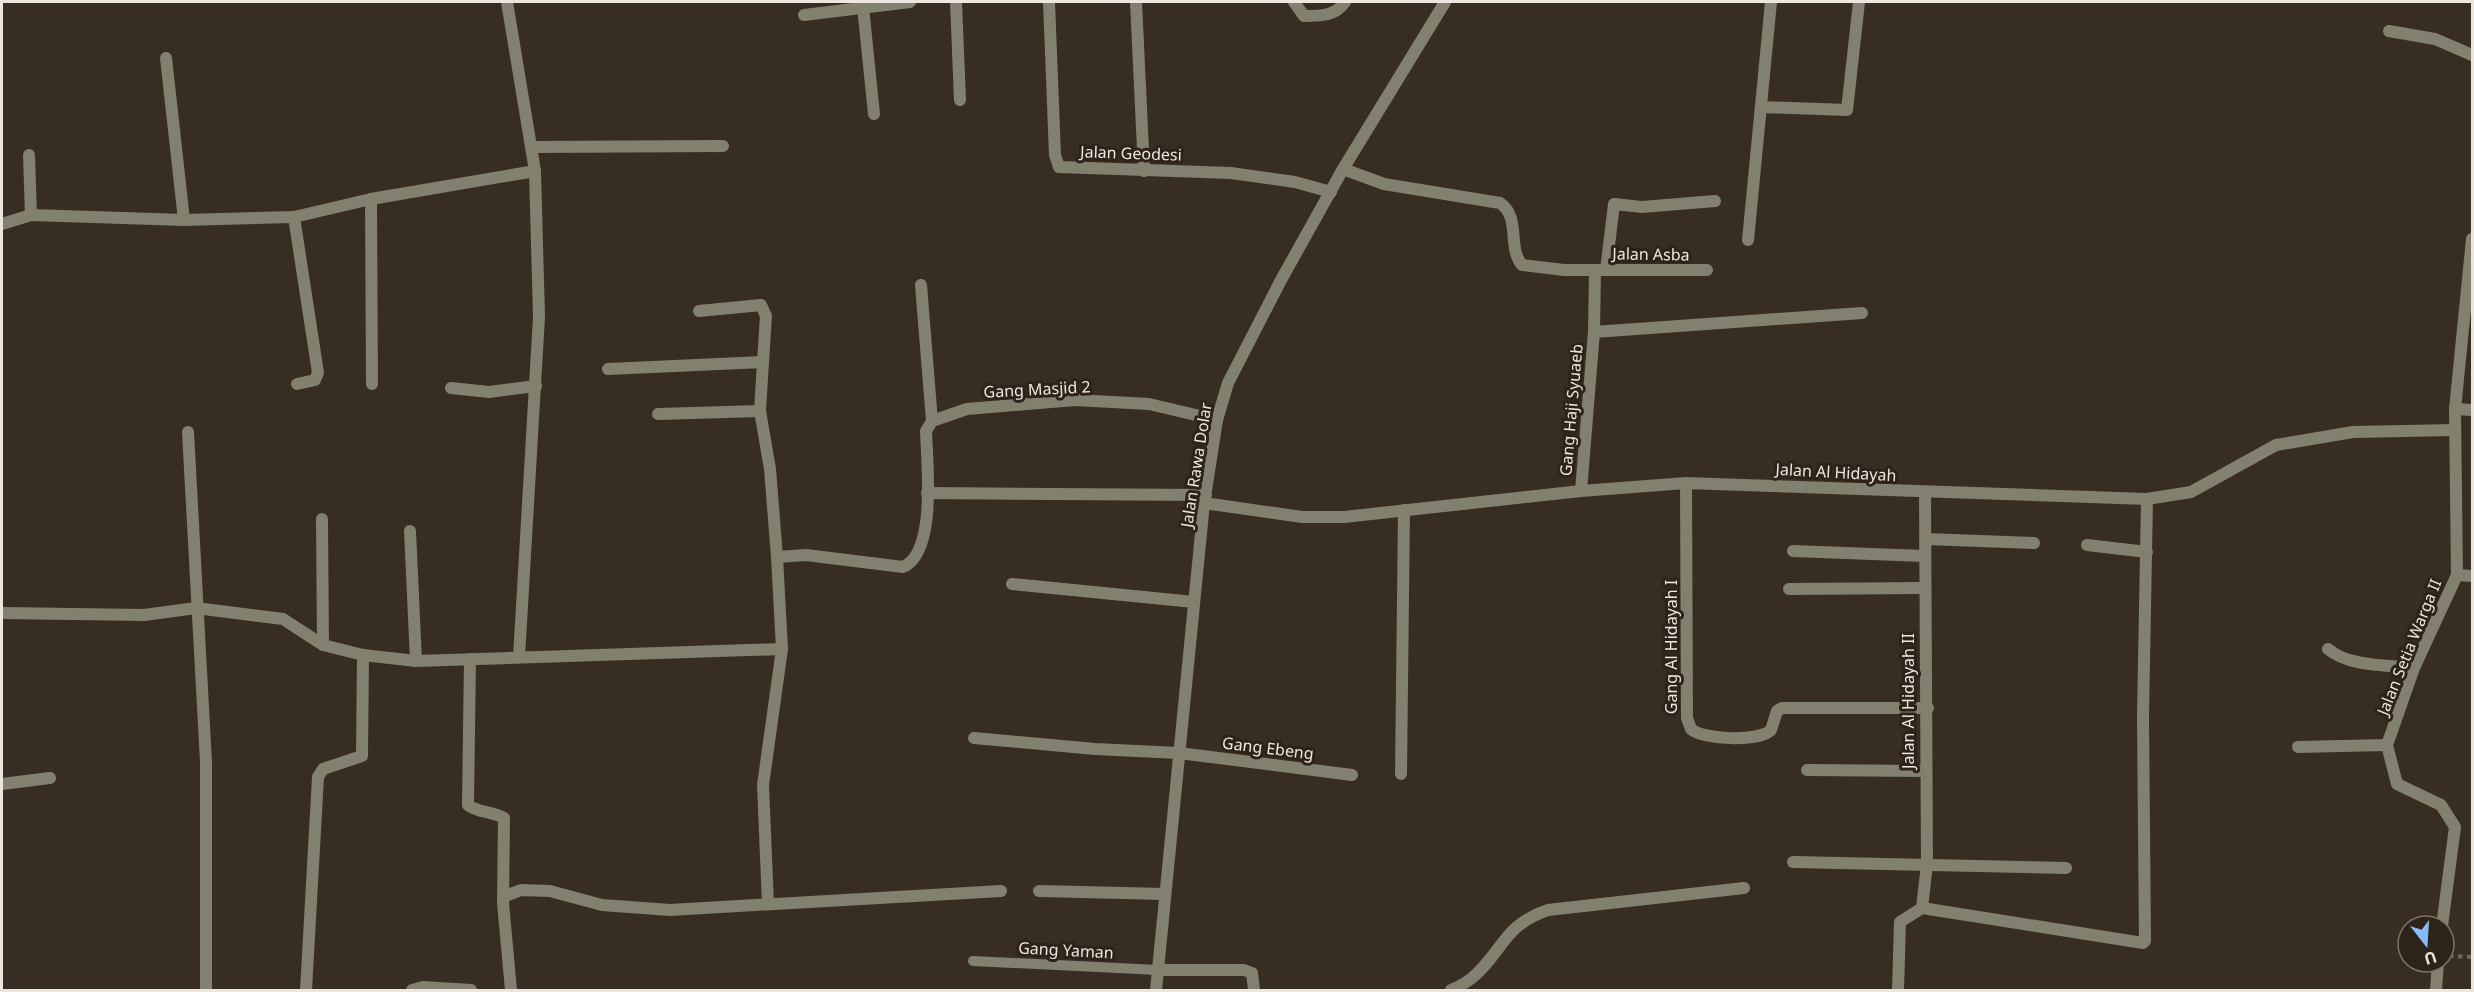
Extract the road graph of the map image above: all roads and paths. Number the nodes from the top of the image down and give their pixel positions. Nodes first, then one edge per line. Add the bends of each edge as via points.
1 (509, 2) edge
2 (910, 2) edge
3 (956, 2) edge
4 (1049, 2) edge
5 (1136, 2) edge
6 (1294, 2) edge
7 (1345, 2) edge
8 (1444, 2) edge
9 (1771, 2) edge
10 (1859, 2) edge
11 (863, 7) junction
12 (804, 15) dead end
13 (2389, 31) dead end
14 (2472, 55) edge
15 (166, 58) dead end
16 (960, 100) dead end
17 (1761, 107) junction
18 (874, 114) dead end
19 (723, 146) dead end
20 (533, 147) junction
21 (28, 155) dead end
22 (1343, 169) junction
23 (535, 171) junction
24 (1144, 171) junction
25 (1331, 192) junction
26 (371, 199) junction
27 (1715, 201) dead end
28 (31, 215) junction
29 (294, 218) junction
30 (184, 220) junction
31 (2, 224) edge
32 (2472, 239) edge
33 (1748, 240) dead end
34 (1600, 270) junction
35 (1707, 270) dead end
36 (2471, 274) edge
37 (921, 285) dead end
38 (699, 311) dead end
39 (1862, 313) dead end
40 (1594, 332) junction
41 (763, 362) junction
42 (609, 369) dead end
43 (297, 384) dead end
44 (372, 384) dead end
45 (536, 386) junction
46 (451, 388) dead end
47 (2455, 409) junction
48 (2472, 410) edge
49 (760, 411) junction
50 (658, 414) dead end
51 (932, 420) junction
52 (1217, 420) junction
53 (2455, 429) junction
54 (188, 432) dead end
55 (1686, 483) junction
56 (1581, 491) junction
57 (927, 493) junction
58 (1925, 493) junction
59 (1205, 499) junction
60 (2147, 499) junction
61 (1404, 510) junction
62 (321, 519) dead end
63 (410, 531) dead end
64 (1925, 539) junction
65 (2034, 543) dead end
66 (2087, 545) dead end
67 (1793, 551) dead end
68 (2147, 552) junction
69 (1924, 556) junction
70 (777, 557) junction
71 (2457, 575) junction
72 (2472, 576) edge
73 (1012, 584) dead end
74 (1924, 588) junction
75 (1789, 589) dead end
76 (1194, 602) junction
77 (196, 608) junction
78 (2, 613) edge
79 (323, 645) junction
80 (782, 649) junction
81 (2328, 649) dead end
82 (363, 656) junction
83 (519, 657) junction
84 (470, 659) junction
85 (416, 661) junction
86 (2414, 668) junction
87 (1928, 708) junction
88 (974, 738) dead end
89 (2387, 745) junction
90 (2298, 747) dead end
91 (1179, 753) junction
92 (1807, 770) dead end
93 (1924, 771) junction
94 (1401, 774) dead end
95 (1352, 775) dead end
96 (50, 778) dead end
97 (2, 784) edge
98 (1793, 862) dead end
99 (1927, 864) junction
100 (2066, 868) dead end
101 (1744, 888) dead end
102 (1001, 891) dead end
103 (1039, 891) dead end
104 (1165, 894) junction
105 (503, 897) junction
106 (768, 904) junction
107 (1922, 909) junction
108 (2444, 914) edge
109 (2456, 956) edge
110 (2472, 957) edge
111 (973, 961) dead end
112 (1158, 970) junction
113 (2437, 974) edge
114 (206, 990) edge
115 (306, 990) edge
116 (412, 990) edge
117 (471, 990) edge
118 (511, 990) edge
119 (1156, 990) edge
120 (1254, 990) edge
121 (1451, 990) edge
122 (1898, 990) edge
123 (2436, 990) edge

1 - 20 street
2 - 11 street
3 - 16 street
4 - 24 street, Jalan Geodesi via 1057,165
5 - 24 street
6 - 7 street via 1304,16 1337,11
8 - 22 street, Jalan Rawa Dolar
9 - 17 street
10 - 17 street via 1847,110
11 - 12 street
11 - 18 street
13 - 14 street via 2435,39
15 - 30 street
17 - 33 street
19 - 20 street
20 - 23 street
21 - 28 street
22 - 25 street, Jalan Rawa Dolar
22 - 34 street, Jalan Asba via 1384,184 1500,203 1512,217 1515,256 1522,265
23 - 26 street
23 - 45 street via 539,317
24 - 25 street, Jalan Geodesi via 1231,173
25 - 52 street, Jalan Rawa Dolar via 1246,346 1228,383
26 - 29 street
26 - 44 street
27 - 34 street, Gang Haji Syuaeb via 1642,207 1614,204
28 - 30 street
28 - 31 street
29 - 30 street
29 - 43 street via 318,374 315,380
32 - 36 street, Jalan Setia Warga II
34 - 35 street, Jalan Asba
34 - 40 street, Gang Haji Syuaeb
36 - 47 street, Jalan Setia Warga II
37 - 51 street
38 - 41 street via 761,305 766,316
39 - 40 street
40 - 56 street, Gang Haji Syuaeb
41 - 42 street
41 - 49 street
45 - 46 street via 489,392
45 - 83 street
47 - 48 street
47 - 53 street, Jalan Setia Warga II
49 - 50 street
49 - 70 street via 770,469
51 - 52 street, Gang Masjid 2 via 967,409 1075,400 1149,404
51 - 57 street via 926,431
52 - 59 street, Jalan Rawa Dolar
53 - 60 street, Jalan Al Hidayah via 2353,432 2276,445 2191,492
53 - 71 street, Jalan Setia Warga II
54 - 77 street
55 - 56 street, Jalan Al Hidayah
55 - 58 street, Jalan Al Hidayah
55 - 87 street, Gang Al Hidayah I via 1687,718 1691,729 1706,736 1762,736 1771,730 1777,711 1789,708
56 - 61 street, Jalan Al Hidayah
57 - 59 street, Jalan Al Hidayah
57 - 70 street via 920,552 903,567 806,555
58 - 60 street, Jalan Al Hidayah
58 - 64 street, Jalan Al Hidayah II
59 - 61 street, Jalan Al Hidayah via 1302,517
59 - 76 street, Jalan Rawa Dolar
60 - 68 street
61 - 94 street
62 - 79 street
63 - 85 street
64 - 65 street
64 - 69 street, Jalan Al Hidayah II
66 - 68 street
67 - 69 street
68 - 107 street via 2145,941
69 - 74 street, Jalan Al Hidayah II
70 - 80 street
71 - 72 street
71 - 86 street, Jalan Setia Warga II
73 - 76 street
74 - 75 street
74 - 87 street, Jalan Al Hidayah II
76 - 91 street, Jalan Rawa Dolar
77 - 78 street via 144,615
77 - 79 street via 283,619
77 - 114 street via 206,762
79 - 82 street
80 - 83 street
80 - 106 street via 763,785
81 - 86 street via 2362,662
82 - 85 street
82 - 115 street via 362,756 323,769 318,777
83 - 84 street
84 - 85 street
84 - 105 street via 468,805 504,819
86 - 89 street, Jalan Setia Warga II
87 - 93 street, Jalan Al Hidayah II
88 - 91 street, Gang Ebeng
89 - 90 street
89 - 108 street via 2397,784 2442,805 2455,827
91 - 95 street, Gang Ebeng
91 - 104 street, Jalan Rawa Dolar
92 - 93 street
93 - 99 street, Jalan Al Hidayah II
96 - 97 street
98 - 99 street
99 - 100 street
99 - 107 street, Jalan Al Hidayah II
101 - 121 street via 1548,910 1513,928 1472,978
102 - 106 street
103 - 104 street
104 - 112 street, Jalan Rawa Dolar
105 - 106 street via 521,890 550,891 602,905 670,910
105 - 118 street
107 - 122 street via 1900,922
109 - 110 path
111 - 112 lane, Gang Yaman
112 - 119 street, Jalan Rawa Dolar
112 - 120 street via 1244,970 1252,973
113 - 123 street
116 - 117 street

